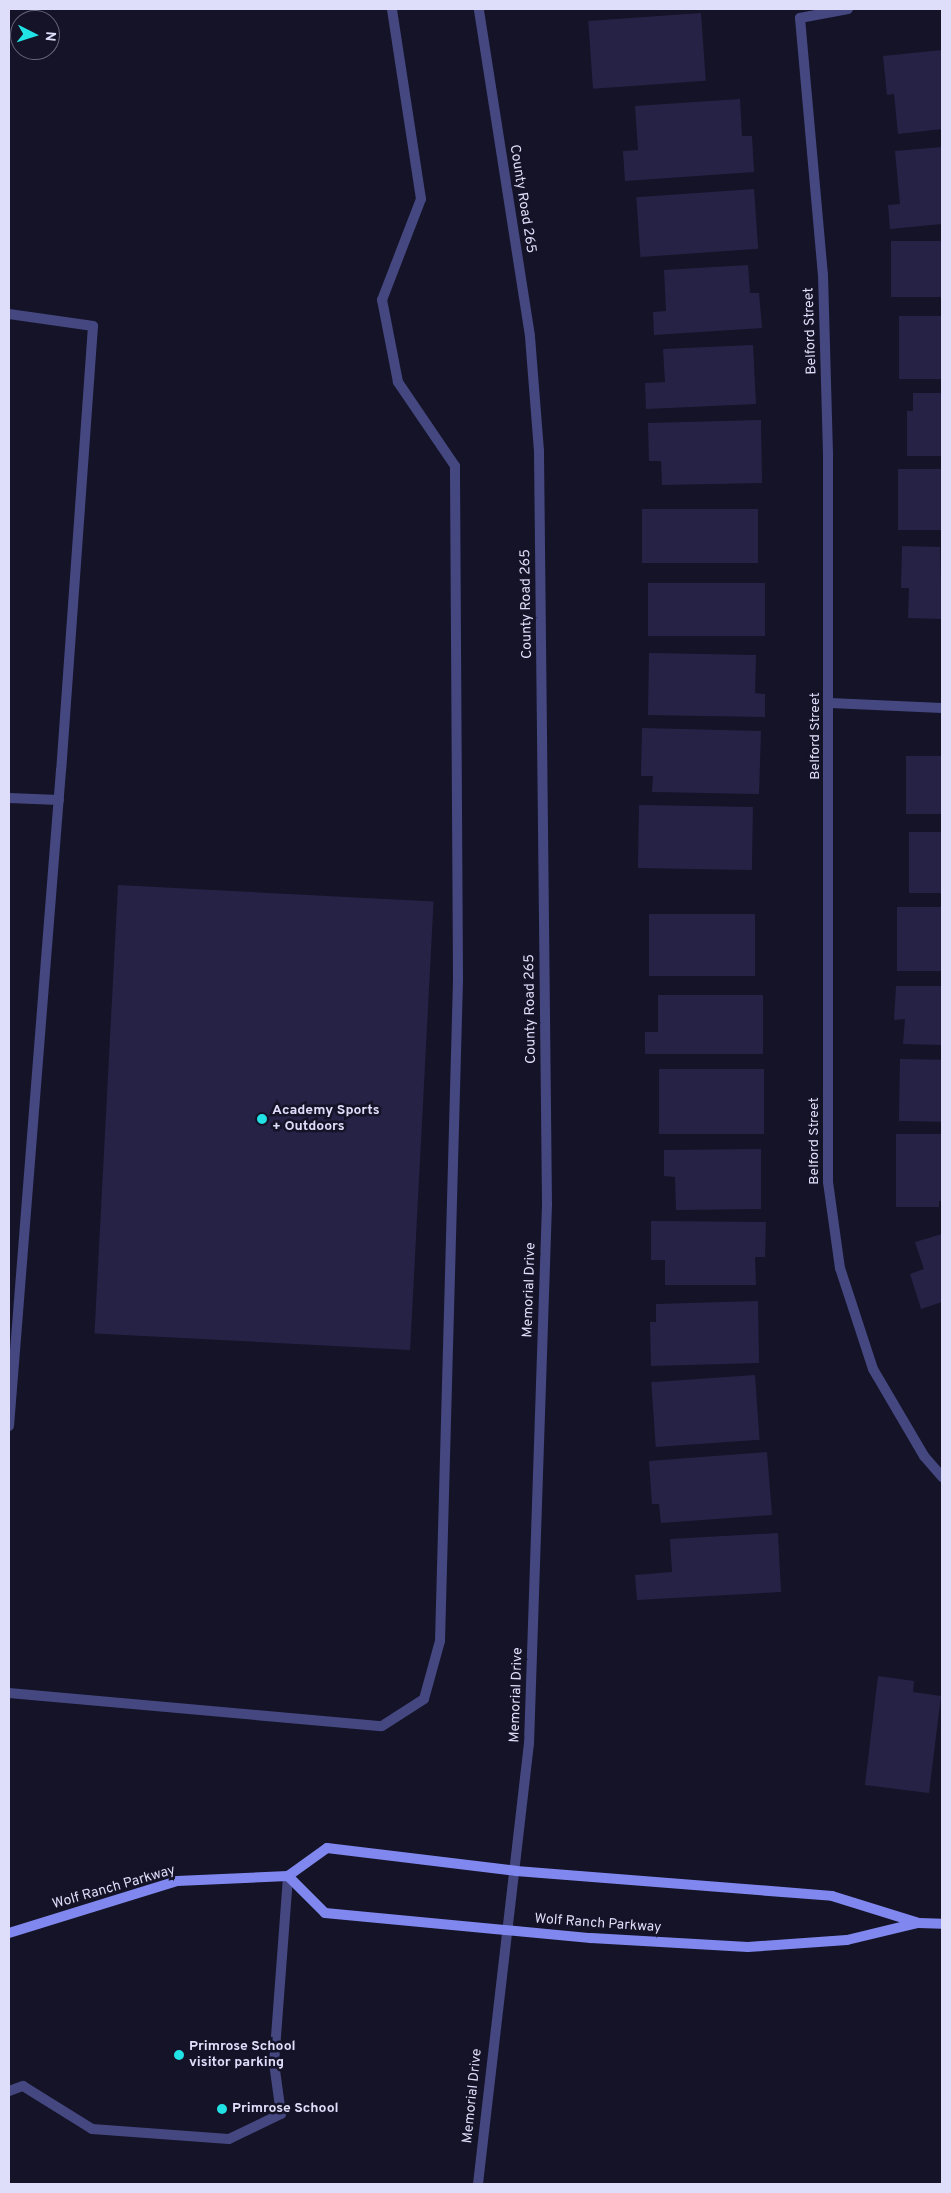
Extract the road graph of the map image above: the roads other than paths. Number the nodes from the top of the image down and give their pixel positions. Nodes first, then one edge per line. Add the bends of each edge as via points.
1 (392, 9) edge
2 (478, 9) edge
3 (848, 9) edge
4 (9, 314) edge
5 (830, 702) junction
6 (942, 708) edge
7 (9, 798) edge
8 (59, 800) junction
9 (546, 1204) joint
10 (9, 1426) edge
11 (942, 1477) edge
12 (9, 1693) edge
13 (516, 1871) junction
14 (288, 1876) junction
15 (919, 1923) junction
16 (942, 1924) edge
17 (508, 1931) junction
18 (9, 1933) edge
19 (9, 2090) edge
20 (478, 2184) edge

1 - 12 street via 422,199 382,300 398,382 455,466 458,978 440,1641 424,1699 382,1726
2 - 9 street, County Road 265 via 530,336 539,451
3 - 5 street, Belford Street via 800,18 823,275
4 - 8 street via 93,326
5 - 6 street
5 - 11 street, Belford Street via 828,1182 840,1268 872,1369 924,1456
7 - 8 street
8 - 10 street
9 - 13 street, Memorial Drive via 529,1744
13 - 14 street, Wolf Ranch Parkway via 327,1848
13 - 15 street, Wolf Ranch Parkway via 832,1896
13 - 17 street, Memorial Drive
14 - 17 street, Wolf Ranch Parkway via 325,1913
14 - 18 street, Wolf Ranch Parkway via 177,1881
14 - 19 street via 274,2063 281,2114 229,2139 92,2129 23,2086
15 - 16 street, Wolf Ranch Parkway
15 - 17 street, Wolf Ranch Parkway via 847,1940 748,1948
17 - 20 street, Memorial Drive

